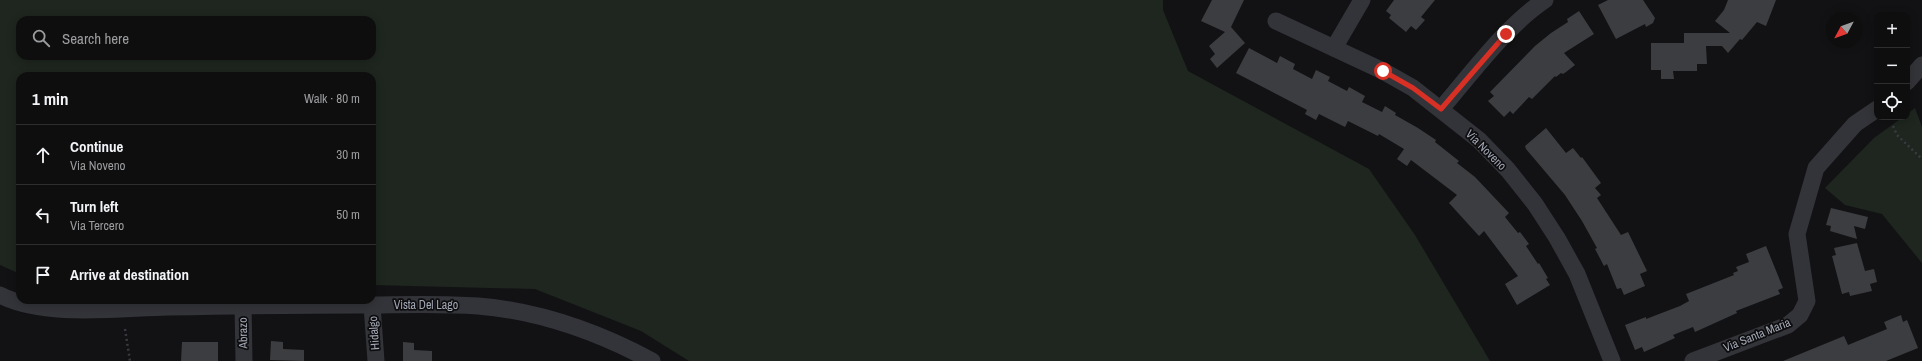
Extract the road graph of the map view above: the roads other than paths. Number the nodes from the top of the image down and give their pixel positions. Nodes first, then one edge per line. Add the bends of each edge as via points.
1 (1362, 0) edge
2 (1545, 0) edge
3 (1276, 21) dead end
4 (1334, 48) junction
5 (1922, 64) edge
6 (1910, 78) edge
7 (1441, 109) junction
8 (1874, 111) edge
9 (0, 295) edge
10 (16, 300) edge
11 (27, 304) edge
12 (243, 305) junction
13 (372, 305) junction
14 (244, 361) edge
15 (376, 361) edge
16 (652, 361) edge
17 (1612, 361) edge
18 (1693, 361) edge

1 - 4 street
2 - 7 street via 1506,34
3 - 4 street, Via Noveno
4 - 7 street, Via Noveno via 1413,88
5 - 6 street
7 - 17 street, Via Noveno via 1479,140 1508,170 1535,204 1558,238 1577,274
8 - 18 street, Via Santa Maria via 1855,124 1816,168 1797,234 1807,301 1800,315 1788,325
9 - 10 street, Vista Del Lago
11 - 12 street, Vista Del Lago via 71,310
12 - 13 street, Vista Del Lago
12 - 14 street, Abrazo
13 - 15 street, Hidalgo
13 - 16 street, Vista Del Lago via 434,304 516,311 612,341

